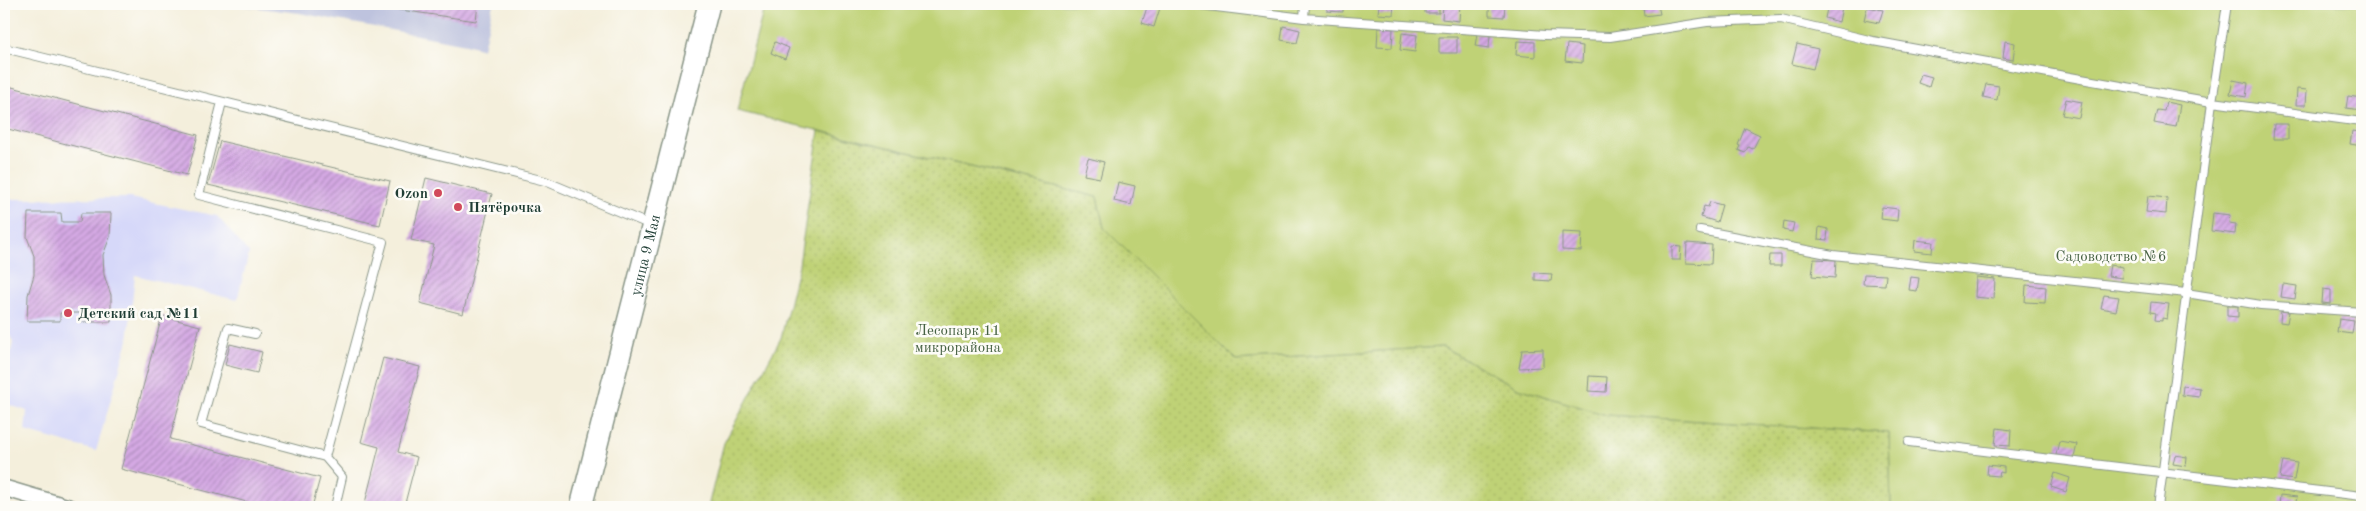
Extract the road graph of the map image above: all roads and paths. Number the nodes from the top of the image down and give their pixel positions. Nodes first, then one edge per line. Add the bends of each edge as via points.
1 (709, 4) edge
2 (1192, 4) edge
3 (1305, 4) edge
4 (2227, 4) edge
5 (1304, 18) junction
6 (4, 48) edge
7 (222, 102) junction
8 (2212, 102) junction
9 (2362, 122) edge
10 (651, 225) junction
11 (1700, 230) dead end
12 (2186, 293) junction
13 (2362, 312) edge
14 (255, 334) dead end
15 (1909, 442) dead end
16 (325, 457) junction
17 (2164, 472) junction
18 (4, 488) edge
19 (2362, 496) edge
20 (68, 507) edge
21 (335, 507) edge
22 (581, 507) edge
23 (2158, 507) edge

1 - 10 main road, улица 9 Мая
2 - 5 lane
3 - 5 lane
4 - 8 lane
5 - 8 lane via 1610,37 1707,22 1781,19 1873,41
6 - 7 lane
7 - 10 lane via 545,181
7 - 16 lane via 199,195 383,242
8 - 9 lane
8 - 12 lane
10 - 22 main road, улица 9 Мая
11 - 12 lane via 1833,255
12 - 13 lane via 2261,305
12 - 17 lane
14 - 16 lane via 228,328 201,424
15 - 17 lane
16 - 21 lane via 342,477
17 - 19 lane
17 - 23 lane
18 - 20 street

